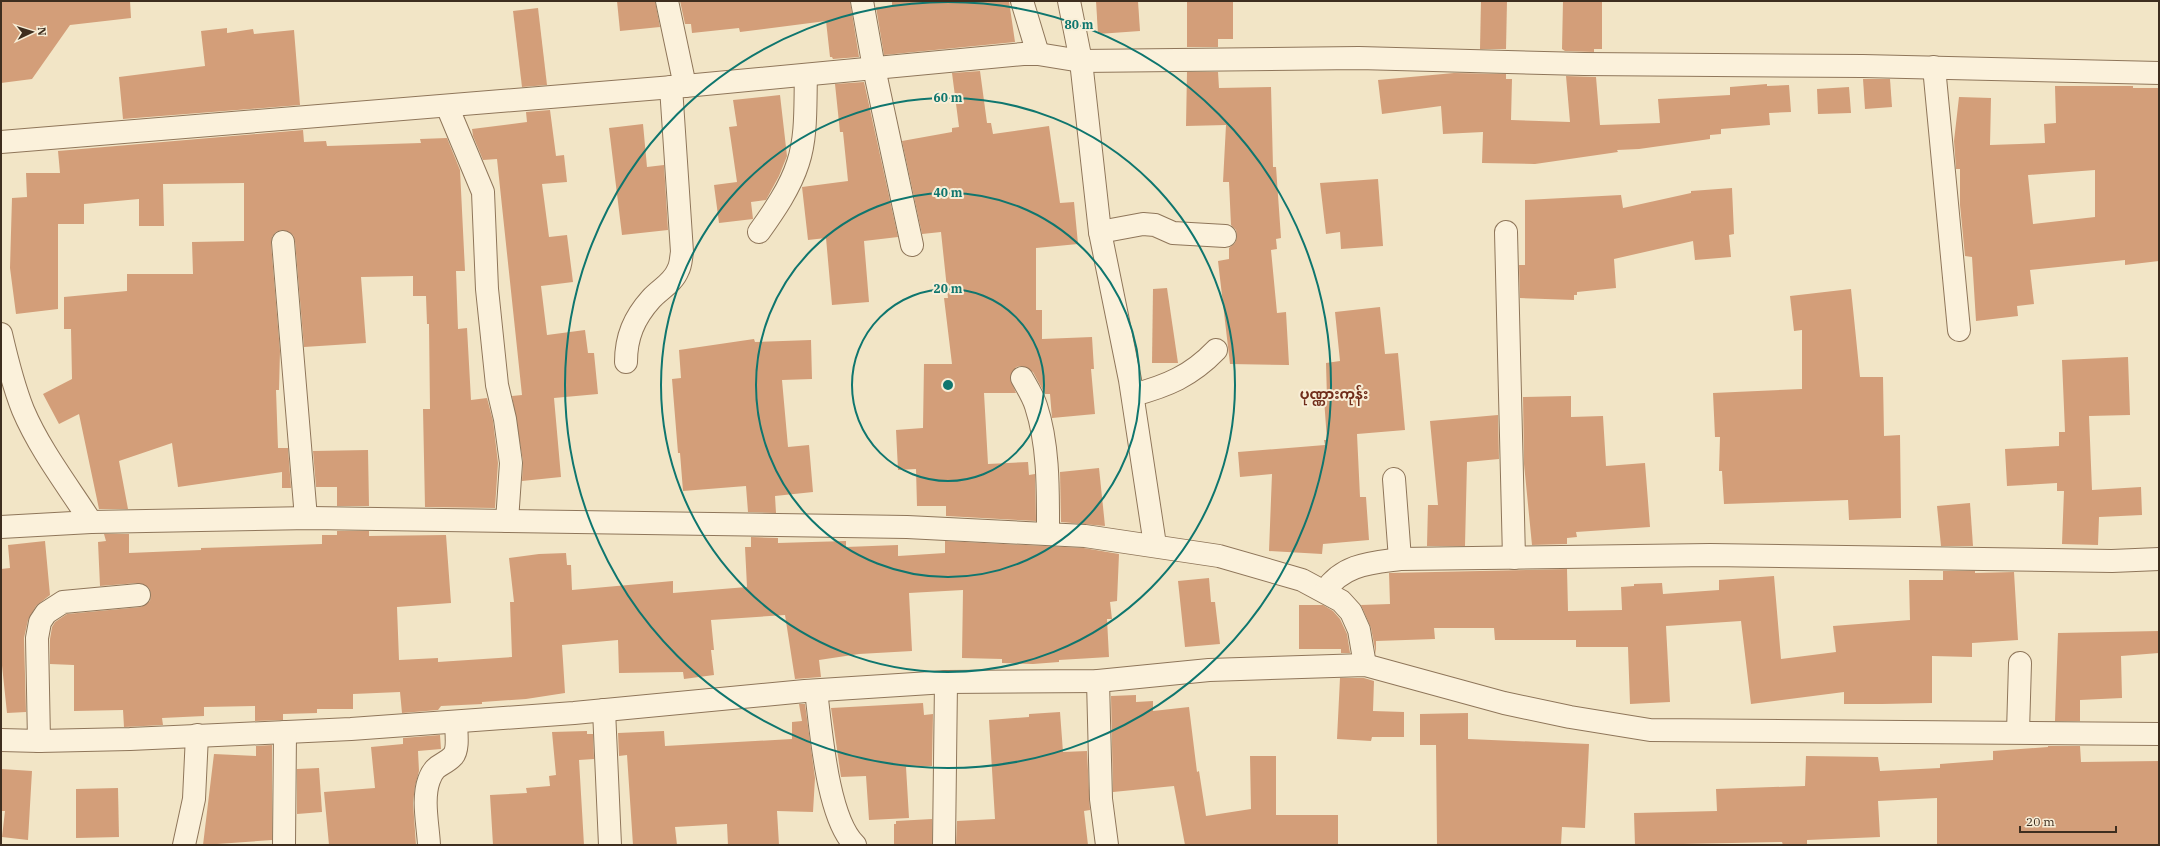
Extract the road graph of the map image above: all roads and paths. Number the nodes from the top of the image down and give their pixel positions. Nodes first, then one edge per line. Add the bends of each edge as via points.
1 (667, 1) edge
2 (862, 1) edge
3 (1022, 1) edge
4 (1069, 1) edge
5 (1038, 54) junction
6 (1081, 61) junction
7 (1934, 67) junction
8 (874, 68) junction
9 (2159, 72) edge
10 (806, 75) junction
11 (678, 86) junction
12 (447, 106) junction
13 (1, 142) edge
14 (759, 232) dead end
15 (1100, 232) junction
16 (1506, 232) dead end
17 (1225, 236) dead end
18 (283, 242) dead end
19 (912, 245) dead end
20 (1959, 330) dead end
21 (1, 334) edge
22 (1216, 350) dead end
23 (626, 362) dead end
24 (1022, 378) dead end
25 (1133, 395) junction
26 (1394, 479) dead end
27 (306, 518) junction
28 (507, 521) junction
29 (91, 522) junction
30 (1, 527) edge
31 (1048, 533) junction
32 (1155, 545) junction
33 (1514, 558) junction
34 (1400, 559) junction
35 (2159, 559) edge
36 (1325, 591) junction
37 (139, 595) dead end
38 (2020, 663) dead end
39 (1365, 665) junction
40 (1098, 681) junction
41 (946, 682) junction
42 (816, 691) junction
43 (604, 710) junction
44 (456, 722) junction
45 (285, 732) junction
46 (2018, 732) junction
47 (2159, 734) edge
48 (197, 735) junction
49 (1, 740) edge
50 (39, 742) junction
51 (184, 845) edge
52 (284, 845) edge
53 (429, 845) edge
54 (610, 845) edge
55 (854, 845) edge
56 (944, 845) edge
57 (1107, 845) edge

1 - 11 street
2 - 8 street
3 - 5 street
4 - 6 street
5 - 6 street
5 - 8 street
6 - 7 street via 1359,58 1584,64
6 - 15 street
7 - 9 street
7 - 20 street
8 - 10 street
8 - 19 street
10 - 11 street
10 - 14 street via 804,133 798,162 788,186
11 - 12 street
11 - 23 street via 682,252 678,270 666,287 651,299 629,332
12 - 13 street
12 - 28 street via 483,192 487,289 497,385 511,463
15 - 17 street via 1143,224 1155,225 1173,233
15 - 25 street
16 - 33 street
18 - 27 street
21 - 29 street via 8,368 24,411
22 - 25 street via 1202,365 1185,376 1163,387
24 - 31 street via 1036,405 1042,434 1048,484
25 - 32 street
26 - 34 street
27 - 28 street
27 - 29 street
28 - 31 street via 907,527
29 - 30 street
31 - 32 street
32 - 36 street via 1219,556 1302,580
33 - 34 street
33 - 35 street via 1710,555 2112,561
34 - 36 street via 1360,565 1332,580
36 - 39 street via 1341,601 1351,612 1359,630
37 - 50 street via 63,602 46,613 40,622 37,638
38 - 46 street
39 - 40 street via 1209,670
39 - 46 street via 1504,703 1650,730
40 - 41 street
40 - 57 street via 1101,799
41 - 42 street
41 - 56 street
42 - 43 street
42 - 55 street via 832,794 843,828
43 - 44 street
43 - 54 street
44 - 45 street
44 - 53 street via 456,750 453,756 434,770 426,791
45 - 48 street
45 - 52 street
46 - 47 street
48 - 50 street
48 - 51 street via 194,799
49 - 50 street

